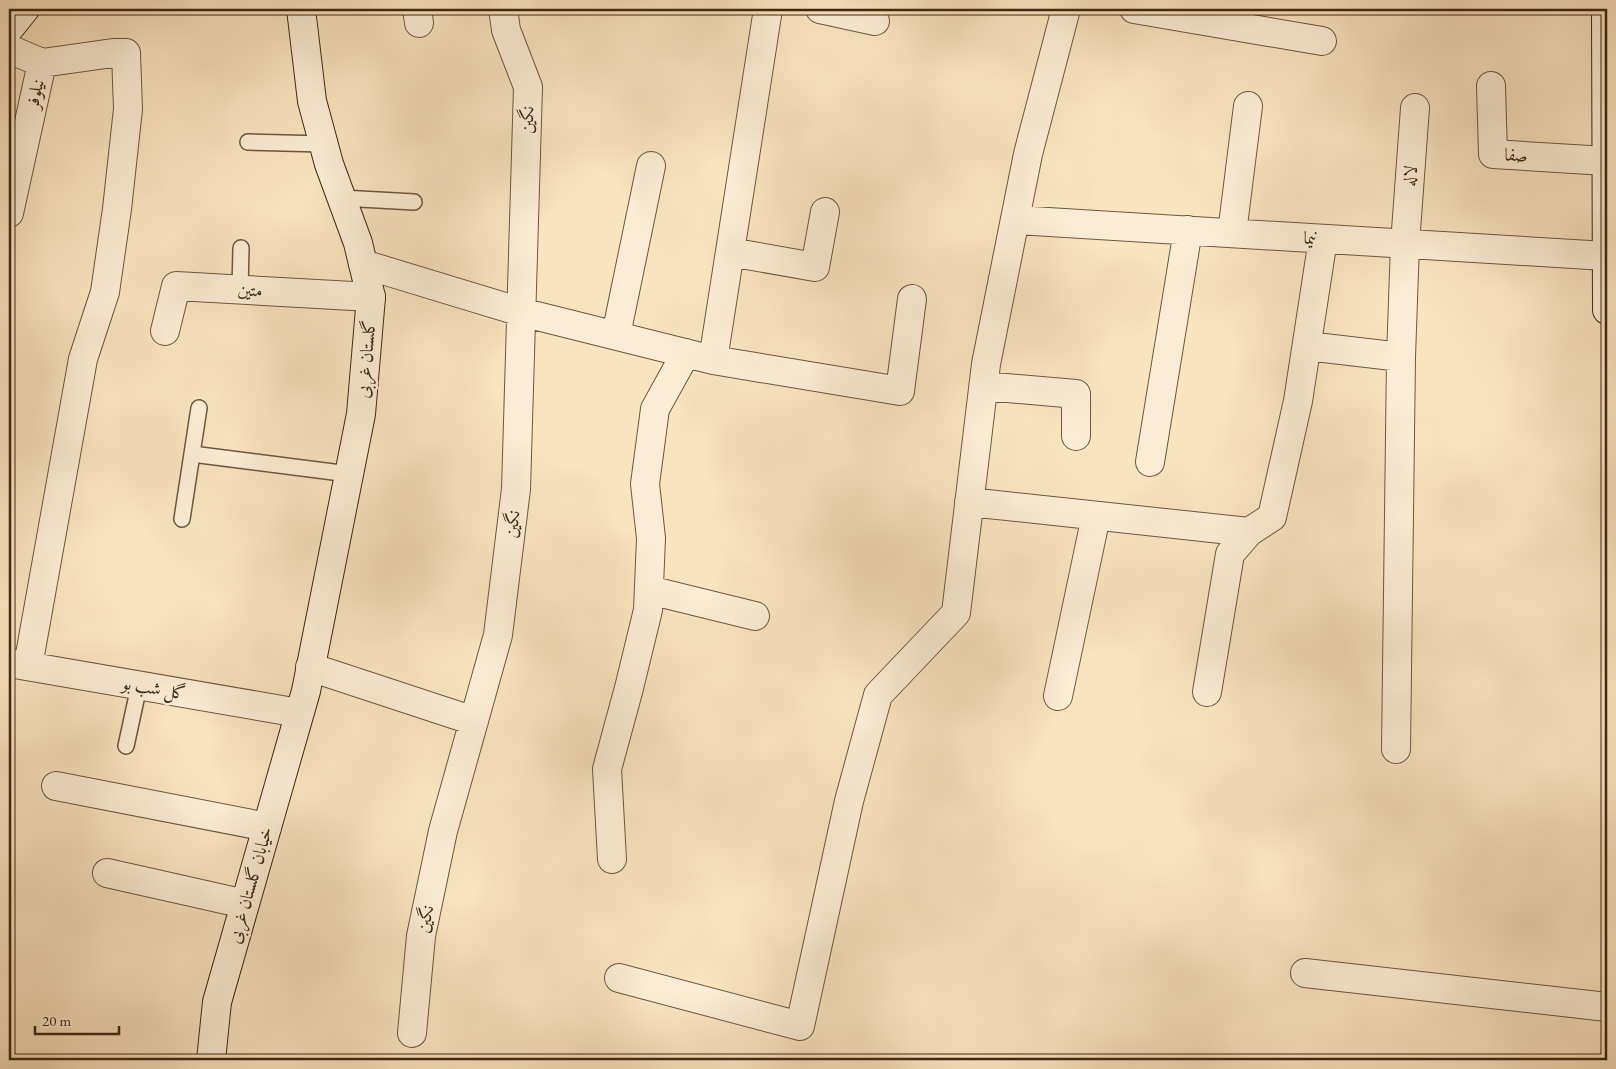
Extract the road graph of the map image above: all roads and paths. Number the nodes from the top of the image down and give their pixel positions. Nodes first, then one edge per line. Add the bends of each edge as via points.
1 (25, 9) edge
2 (301, 9) edge
3 (503, 9) edge
4 (768, 9) edge
5 (820, 9) edge
6 (1066, 9) edge
7 (1134, 9) edge
8 (1606, 9) edge
9 (875, 21) dead end
10 (9, 29) edge
11 (1322, 42) dead end
12 (9, 49) edge
13 (42, 63) junction
14 (1490, 86) dead end
15 (1248, 106) dead end
16 (1415, 108) dead end
17 (1606, 126) edge
18 (248, 142) dead end
19 (324, 144) junction
20 (1606, 161) junction
21 (651, 166) dead end
22 (342, 198) junction
23 (414, 202) dead end
24 (825, 212) dead end
25 (9, 213) edge
26 (1015, 220) junction
27 (1188, 230) junction
28 (1232, 233) junction
29 (1323, 239) junction
30 (1405, 244) junction
31 (241, 248) dead end
32 (730, 252) junction
33 (1606, 256) junction
34 (363, 264) junction
35 (1607, 288) edge
36 (240, 290) junction
37 (371, 297) junction
38 (912, 299) dead end
39 (1607, 310) edge
40 (521, 312) junction
41 (165, 331) dead end
42 (616, 334) junction
43 (1307, 346) junction
44 (686, 353) junction
45 (1401, 357) junction
46 (713, 360) junction
47 (984, 386) junction
48 (199, 408) dead end
49 (1076, 436) dead end
50 (192, 454) junction
51 (1150, 462) dead end
52 (349, 474) junction
53 (970, 502) junction
54 (1096, 516) junction
55 (182, 519) dead end
56 (1249, 532) junction
57 (649, 590) junction
58 (755, 616) dead end
59 (18, 665) edge
60 (310, 667) junction
61 (139, 686) junction
62 (1207, 692) dead end
63 (1058, 696) dead end
64 (298, 712) junction
65 (474, 721) junction
66 (126, 746) dead end
67 (1396, 749) dead end
68 (56, 786) dead end
69 (266, 827) junction
70 (612, 859) dead end
71 (108, 873) dead end
72 (245, 904) junction
73 (1304, 973) dead end
74 (619, 978) dead end
75 (1607, 1007) edge
76 (412, 1033) dead end
77 (211, 1060) edge

1 - 10 street
2 - 19 street, گلستان غربی via 312,100
3 - 40 street, نگین via 506,30 528,87
4 - 32 street
5 - 9 street
6 - 26 street via 1028,154
7 - 11 street
8 - 17 street
12 - 13 street
13 - 25 street, نیلوفر
13 - 59 street via 126,53 128,109 105,292 83,359
14 - 20 street, صفا via 1494,154
15 - 28 street
16 - 30 street, لاله
17 - 20 street
18 - 19 lane
19 - 22 street, گلستان غربی
20 - 33 street
21 - 42 street
22 - 23 lane
22 - 34 street, گلستان غربی
24 - 32 street via 815,267
26 - 27 street, نیما
26 - 47 street
27 - 28 street, نیما
27 - 51 street
28 - 29 street, نیما
29 - 30 street, نیما
29 - 43 street
30 - 33 street, نیما
30 - 45 street, لاله
31 - 36 lane
32 - 46 street
33 - 35 street
34 - 37 street, گلستان غربی
34 - 40 street
35 - 39 street
36 - 37 street, متین
36 - 41 street, متین via 176,286
37 - 52 street, گلستان غربی via 361,414
38 - 46 street via 900,391
40 - 42 street
40 - 65 street, نگین via 516,489 498,635
42 - 44 street
43 - 45 street
43 - 56 street via 1272,516
44 - 46 street
44 - 57 street via 656,409 645,484 651,538
45 - 67 street, لاله
47 - 49 street via 1076,394
47 - 53 street
48 - 50 lane
50 - 52 lane
50 - 55 lane
52 - 60 street, گلستان غربی
53 - 54 street
53 - 74 street via 956,613 878,695 849,800 800,1026
54 - 56 street
54 - 63 street
56 - 62 street via 1230,554
57 - 58 street
57 - 70 street via 646,619 607,769
59 - 61 street, گل شب بو
60 - 64 street, گلستان غربی
60 - 65 street
61 - 64 street, گل شب بو
61 - 66 lane
64 - 69 street, خیابان گلستان غربی
65 - 76 street, نگین via 443,832 421,936
68 - 69 street
69 - 72 street, خیابان گلستان غربی
71 - 72 street
72 - 77 street, خیابان گلستان غربی via 218,1002
73 - 75 street

